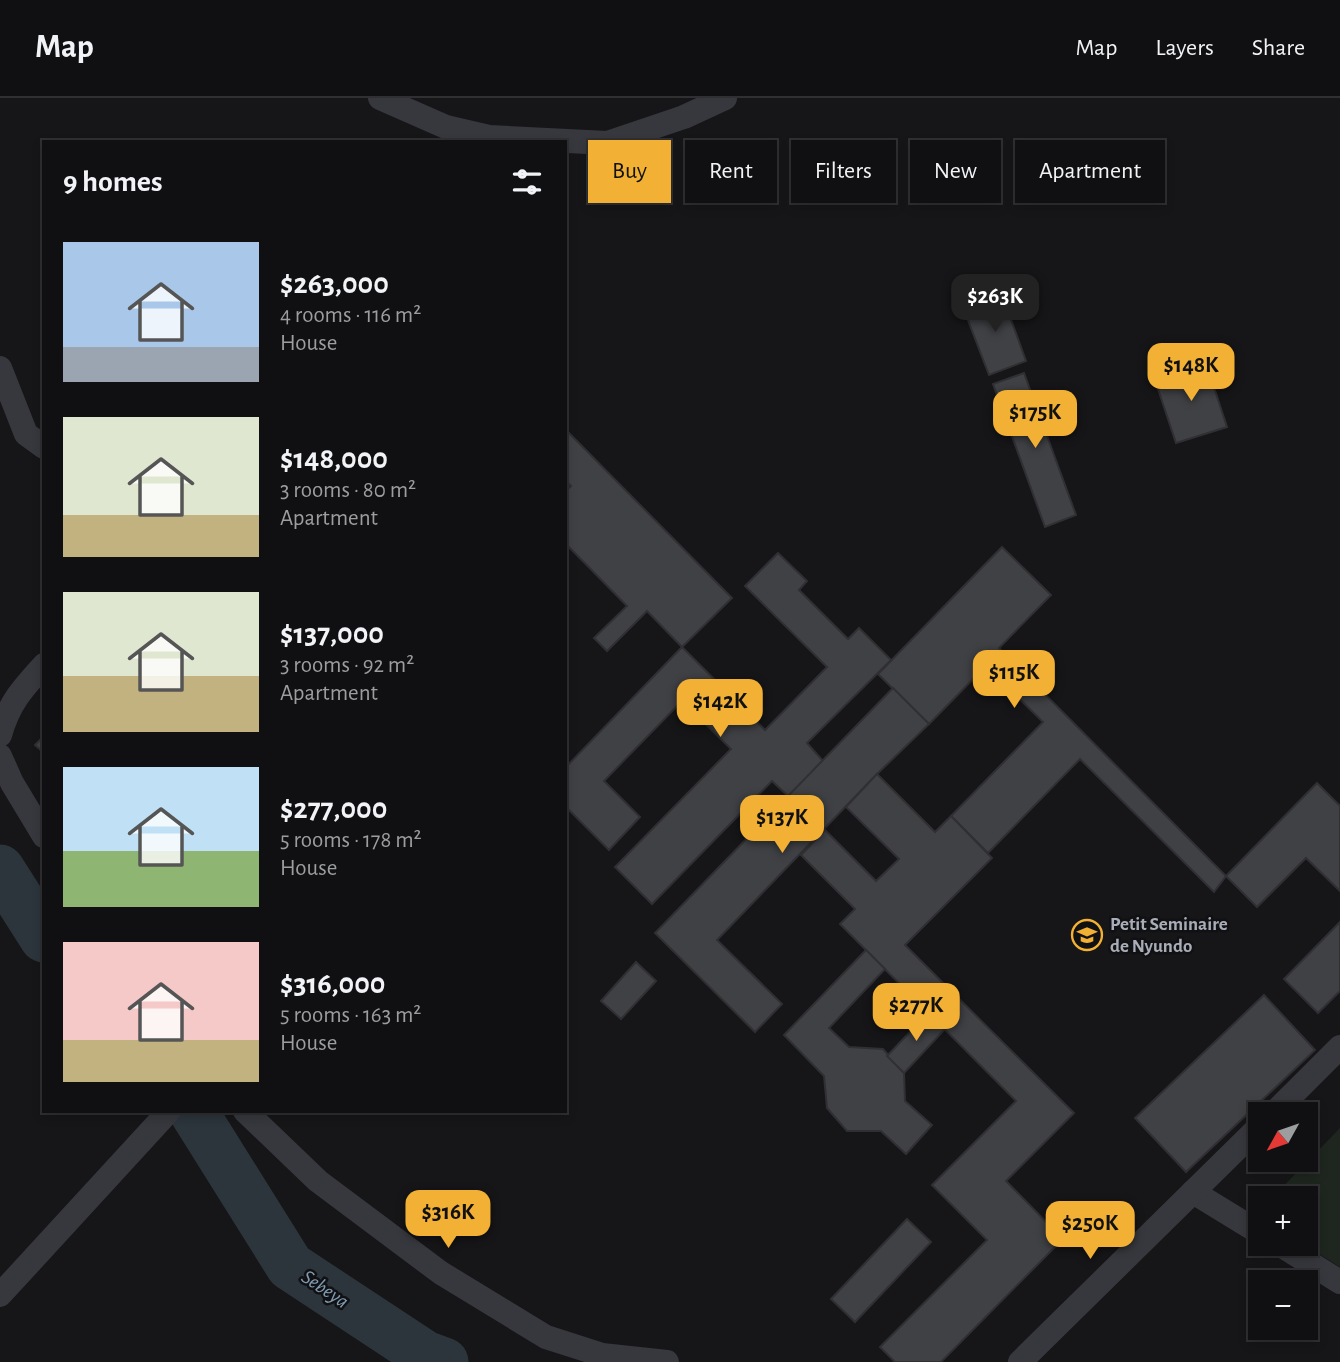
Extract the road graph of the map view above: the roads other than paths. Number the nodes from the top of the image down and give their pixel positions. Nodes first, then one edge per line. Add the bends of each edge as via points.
1 (380, 98) edge
2 (725, 98) edge
3 (548, 140) edge
4 (567, 141) edge
5 (0, 368) edge
6 (42, 446) edge
7 (42, 667) edge
8 (0, 735) edge
9 (0, 756) edge
10 (42, 833) edge
11 (1340, 1047) edge
12 (1285, 1102) edge
13 (167, 1113) edge
14 (247, 1113) edge
15 (1248, 1138) edge
16 (1193, 1192) junction
17 (1248, 1226) edge
18 (1298, 1256) edge
19 (1340, 1282) edge
20 (0, 1295) edge
21 (667, 1362) edge
22 (1020, 1362) edge

1 - 3 street via 446,127 489,137
2 - 4 street via 607,143
5 - 6 street via 26,434
7 - 8 street via 16,695
9 - 10 street
11 - 12 street
13 - 20 street
14 - 21 street via 318,1181 379,1227 441,1273 546,1337 602,1355
15 - 16 street
16 - 17 street
16 - 22 street
18 - 19 street

